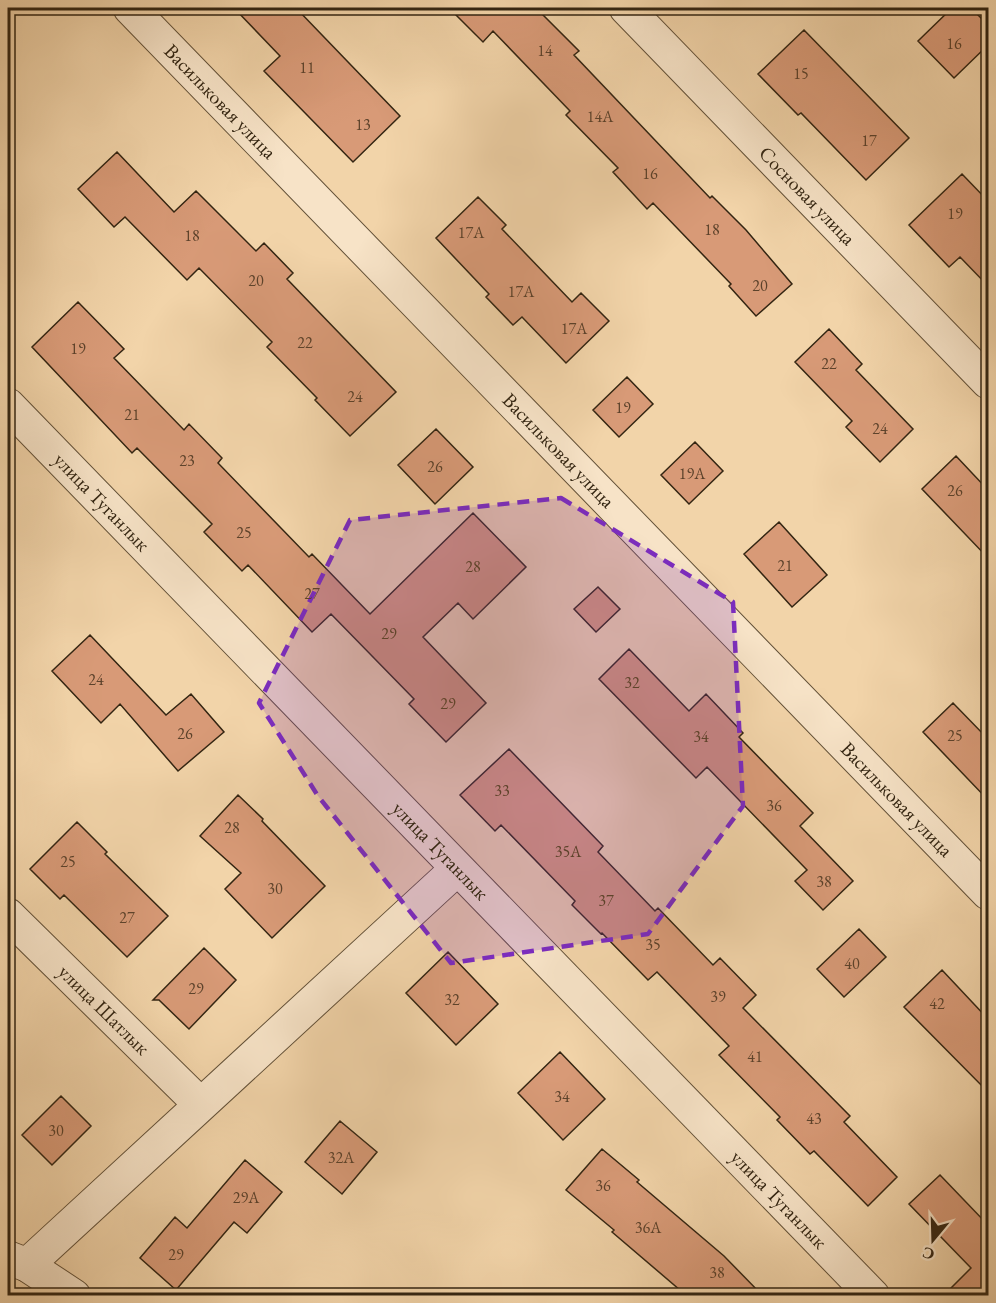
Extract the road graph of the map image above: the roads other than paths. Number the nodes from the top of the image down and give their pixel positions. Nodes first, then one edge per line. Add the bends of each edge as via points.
1 (130, 8) edge
2 (626, 8) edge
3 (988, 382) edge
4 (8, 405) edge
5 (457, 869) junction
6 (988, 893) edge
7 (8, 915) edge
8 (200, 1104) junction
9 (17, 1261) edge
10 (74, 1296) edge
11 (873, 1296) edge

1 - 6 street, Васильковая улица
2 - 3 street, Сосновая улица
4 - 5 street, улица Туганлык
5 - 8 street
5 - 11 street, улица Туганлык
7 - 8 street, улица Шатлык
8 - 9 street
9 - 10 street

